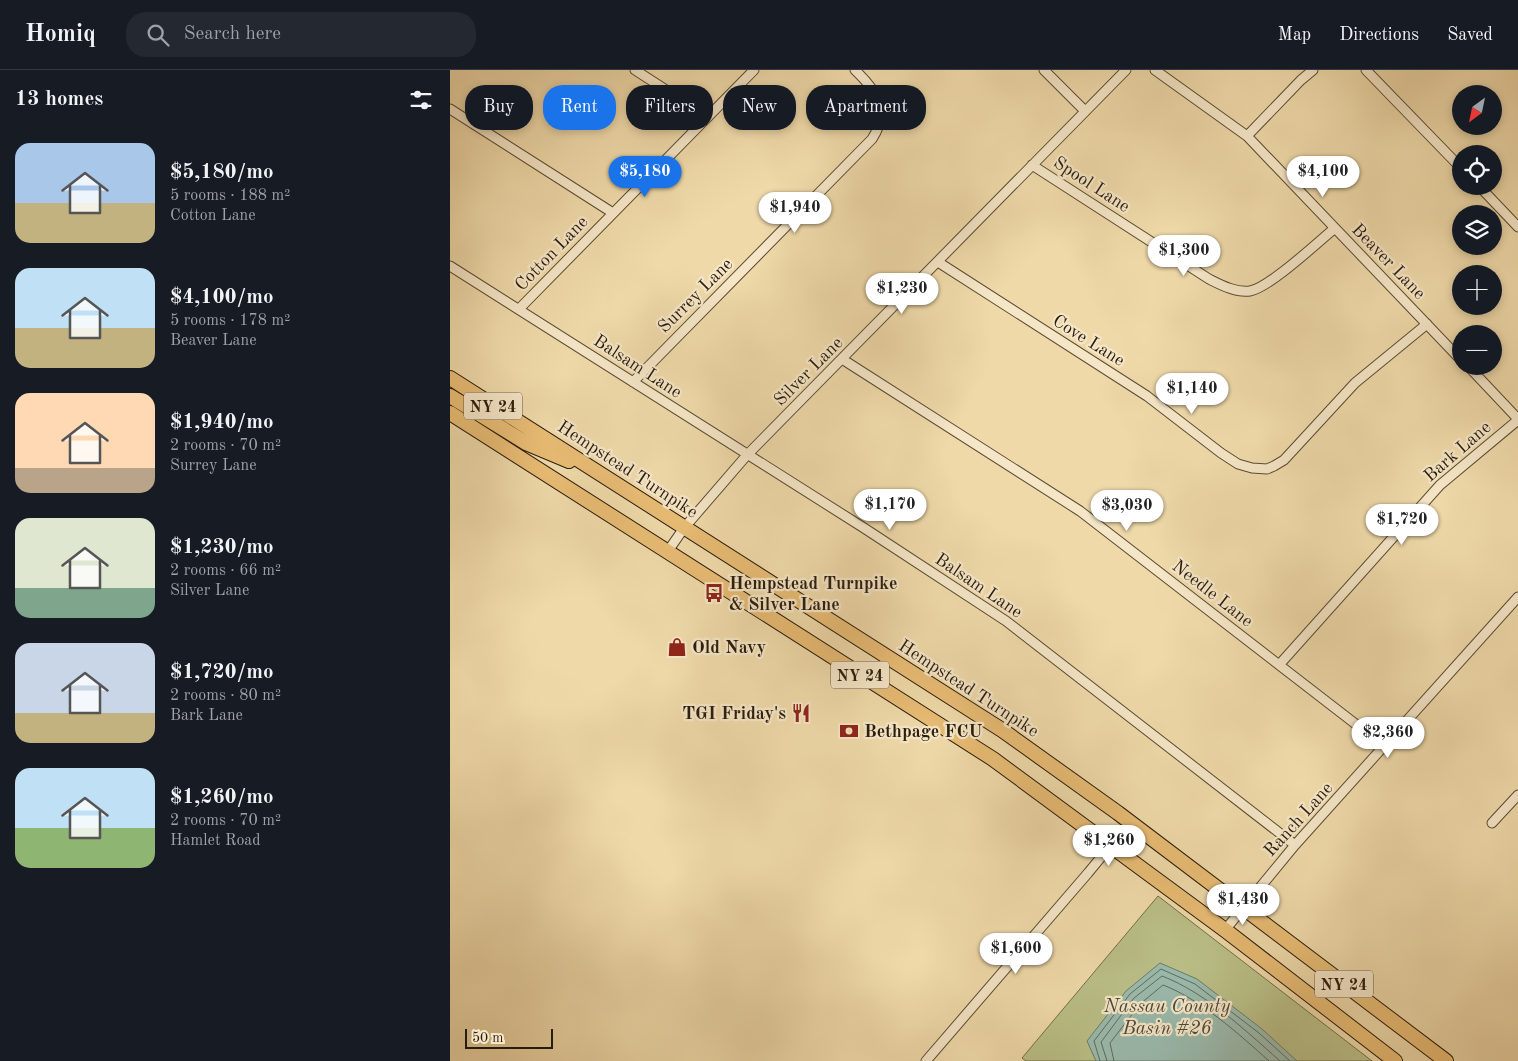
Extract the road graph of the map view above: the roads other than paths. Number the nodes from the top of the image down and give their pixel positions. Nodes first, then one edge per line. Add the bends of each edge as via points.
1 (635, 70) edge
2 (754, 70) edge
3 (855, 70) edge
4 (1044, 70) edge
5 (1126, 70) edge
6 (1156, 70) edge
7 (1313, 70) edge
8 (1366, 70) edge
9 (658, 85) edge
10 (450, 109) edge
11 (1085, 111) junction
12 (713, 112) edge
13 (695, 130) edge
14 (1246, 136) junction
15 (1452, 159) edge
16 (1032, 165) junction
17 (1488, 195) edge
18 (613, 213) junction
19 (1518, 227) edge
20 (1335, 228) junction
21 (938, 262) junction
22 (450, 266) edge
23 (519, 310) junction
24 (1427, 324) junction
25 (1452, 350) edge
26 (842, 359) junction
27 (1476, 375) edge
28 (450, 378) edge
29 (633, 382) junction
30 (450, 396) edge
31 (450, 413) edge
32 (1518, 420) edge
33 (747, 455) junction
34 (593, 469) junction
35 (684, 528) junction
36 (668, 551) junction
37 (1518, 597) edge
38 (1279, 665) junction
39 (1384, 746) junction
40 (1518, 795) edge
41 (1130, 822) junction
42 (1492, 823) dead end
43 (1295, 844) junction
44 (1111, 846) junction
45 (1243, 907) junction
46 (1225, 930) junction
47 (926, 1061) edge
48 (1395, 1061) edge
49 (1446, 1061) edge

1 - 9 street
2 - 12 street, Cotton Lane
3 - 29 street, Surrey Lane via 872,86 880,104 881,117 872,139
4 - 11 street
5 - 11 street, Silver Lane
6 - 14 street, Beaver Lane
7 - 14 street
8 - 15 street
10 - 18 street
11 - 16 street, Silver Lane
13 - 18 street, Cotton Lane
14 - 20 street, Beaver Lane
16 - 20 street, Spool Lane via 1209,279 1232,289 1250,291 1266,285
16 - 21 street, Silver Lane
17 - 19 street
18 - 23 street, Cotton Lane
20 - 24 street, Beaver Lane
21 - 24 street, Cove Lane via 1147,396 1221,453 1252,468 1266,469 1284,460 1356,383
21 - 26 street, Silver Lane
22 - 23 street, Balsam Lane
23 - 29 street, Balsam Lane
24 - 25 street, Beaver Lane
26 - 33 street, Silver Lane
26 - 38 street, Needle Lane via 1080,511
27 - 32 street
28 - 34 main road, Hempstead Turnpike / NY 24
29 - 33 street, Balsam Lane
30 - 34 main road via 526,443
31 - 36 main road, NY 24
32 - 38 street, Bark Lane via 1440,485
33 - 35 street, Silver Lane
33 - 43 street, Balsam Lane via 1006,621
34 - 35 main road, Hempstead Turnpike / NY 24
35 - 36 street, Silver Lane
35 - 41 main road, Hempstead Turnpike / NY 24 via 1002,730
36 - 44 main road, NY 24 via 993,759
37 - 39 street, Ranch Lane
38 - 39 street, Needle Lane
39 - 43 street, Ranch Lane
40 - 42 street
41 - 44 street
41 - 45 main road, Hempstead Turnpike / NY 24
43 - 45 street, Ranch Lane
44 - 46 main road, NY 24
44 - 47 street
45 - 46 street, Ranch Lane
45 - 49 main road, Hempstead Turnpike / NY 24
46 - 48 main road, NY 24

